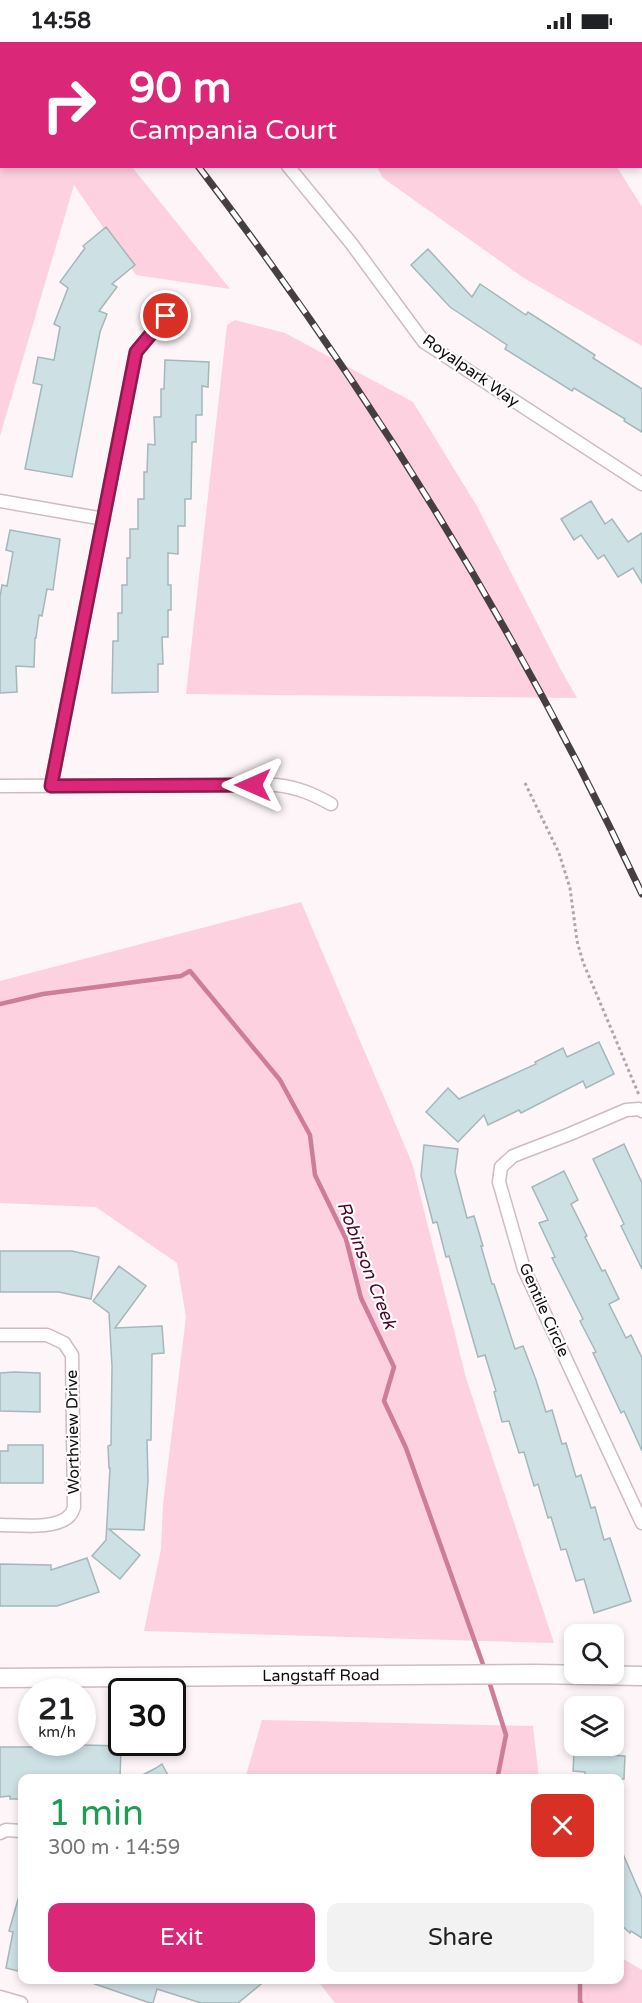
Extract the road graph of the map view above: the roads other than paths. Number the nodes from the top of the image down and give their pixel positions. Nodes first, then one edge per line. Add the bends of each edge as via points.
1 (290, 168) edge
2 (166, 316) dead end
3 (642, 484) edge
4 (0, 501) edge
5 (104, 519) junction
6 (0, 786) edge
7 (51, 786) junction
8 (331, 804) dead end
9 (642, 1111) edge
10 (0, 1335) edge
11 (642, 1523) edge
12 (0, 1525) edge
13 (642, 1676) edge
14 (0, 1678) edge
15 (18, 1831) edge
16 (0, 1833) edge
17 (0, 1997) edge
18 (21, 2003) edge

1 - 3 street, Royalpark Way via 424,342
2 - 5 street via 136,352
4 - 5 street
5 - 7 street
6 - 7 street
7 - 8 street via 276,785 293,787
9 - 11 street, Gentile Circle via 627,1110 513,1156 501,1167 499,1182 524,1269
10 - 12 street, Worthview Drive via 48,1335 63,1343 72,1355 74,1507 70,1516 51,1525
13 - 14 street, Langstaff Road
15 - 16 street
17 - 18 street

